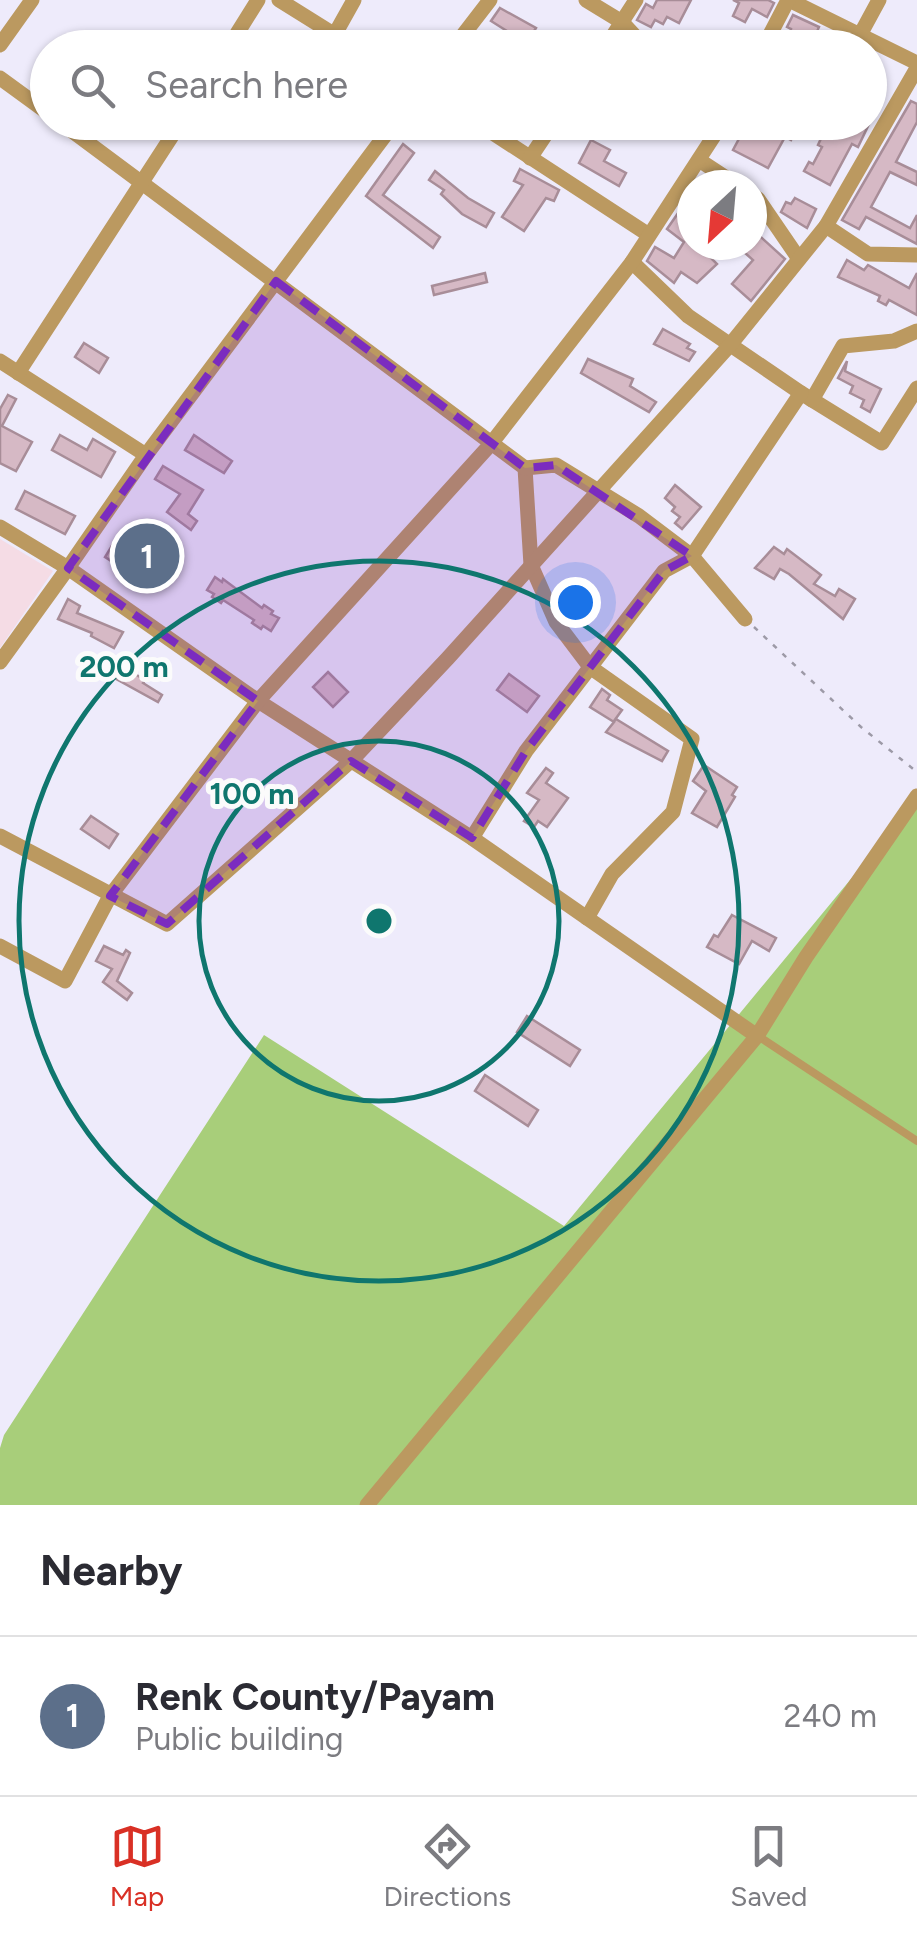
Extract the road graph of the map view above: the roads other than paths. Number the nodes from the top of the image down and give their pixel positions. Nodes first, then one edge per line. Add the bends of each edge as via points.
1 (32, 0) edge
2 (258, 0) edge
3 (279, 0) edge
4 (354, 0) edge
5 (490, 0) edge
6 (586, 0) edge
7 (636, 0) edge
8 (788, 0) edge
9 (880, 0) edge
10 (622, 22) junction
11 (239, 30) edge
12 (328, 30) edge
13 (337, 30) edge
14 (467, 30) edge
15 (616, 30) edge
16 (629, 30) edge
17 (772, 30) edge
18 (848, 30) edge
19 (863, 30) edge
20 (0, 45) edge
21 (887, 50) edge
22 (917, 65) edge
23 (0, 78) edge
24 (30, 100) edge
25 (887, 118) edge
26 (84, 140) edge
27 (170, 140) edge
28 (382, 140) edge
29 (503, 140) edge
30 (542, 140) edge
31 (711, 140) edge
32 (875, 140) edge
33 (530, 158) junction
34 (699, 160) junction
35 (714, 170) edge
36 (143, 184) junction
37 (767, 215) edge
38 (826, 226) junction
39 (649, 235) junction
40 (917, 255) edge
41 (800, 259) junction
42 (632, 262) junction
43 (276, 282) junction
44 (917, 331) edge
45 (730, 344) junction
46 (0, 361) edge
47 (18, 372) junction
48 (917, 388) edge
49 (807, 397) junction
50 (490, 446) junction
51 (146, 454) junction
52 (525, 468) junction
53 (595, 492) junction
54 (0, 527) edge
55 (692, 556) junction
56 (531, 564) junction
57 (68, 568) junction
58 (745, 619) road end
59 (0, 662) edge
60 (590, 667) junction
61 (258, 701) junction
62 (351, 761) junction
63 (917, 796) edge
64 (0, 836) edge
65 (472, 838) junction
66 (110, 896) junction
67 (588, 918) junction
68 (0, 946) edge
69 (758, 1036) junction
70 (917, 1141) edge
71 (367, 1505) edge

1 - 20 street
2 - 11 street
3 - 12 street
4 - 13 street
5 - 14 street
6 - 10 street
7 - 10 street
8 - 17 street
8 - 18 street
9 - 19 street
10 - 15 street
10 - 16 street
21 - 22 street
22 - 25 street
23 - 24 street
26 - 36 street
27 - 36 street
28 - 43 street
29 - 33 street
30 - 33 street
31 - 34 street
32 - 38 street
33 - 39 street
34 - 35 street
34 - 39 street
36 - 43 street
36 - 47 street
37 - 41 street
38 - 40 street via 868,254
38 - 41 street
39 - 42 street
41 - 45 street
42 - 45 street via 688,316
42 - 50 street
43 - 50 street
43 - 51 street
44 - 49 street via 894,341 843,346
45 - 49 street
45 - 53 street
46 - 47 street
47 - 51 street
48 - 49 street via 882,443
49 - 55 street
50 - 52 street
50 - 61 street
51 - 57 street
52 - 53 street via 556,465
52 - 56 street
53 - 55 street
53 - 56 street
54 - 57 street
55 - 58 street
55 - 60 street via 664,571
56 - 60 street via 556,622
56 - 62 street
57 - 59 street
57 - 61 street
60 - 65 street
60 - 67 street via 692,739 673,812 612,874
61 - 62 street
61 - 66 street
62 - 65 street
62 - 66 street via 166,924
63 - 69 street
64 - 66 street
65 - 67 street
66 - 68 street via 65,981
67 - 69 street
69 - 70 lane
69 - 71 street

